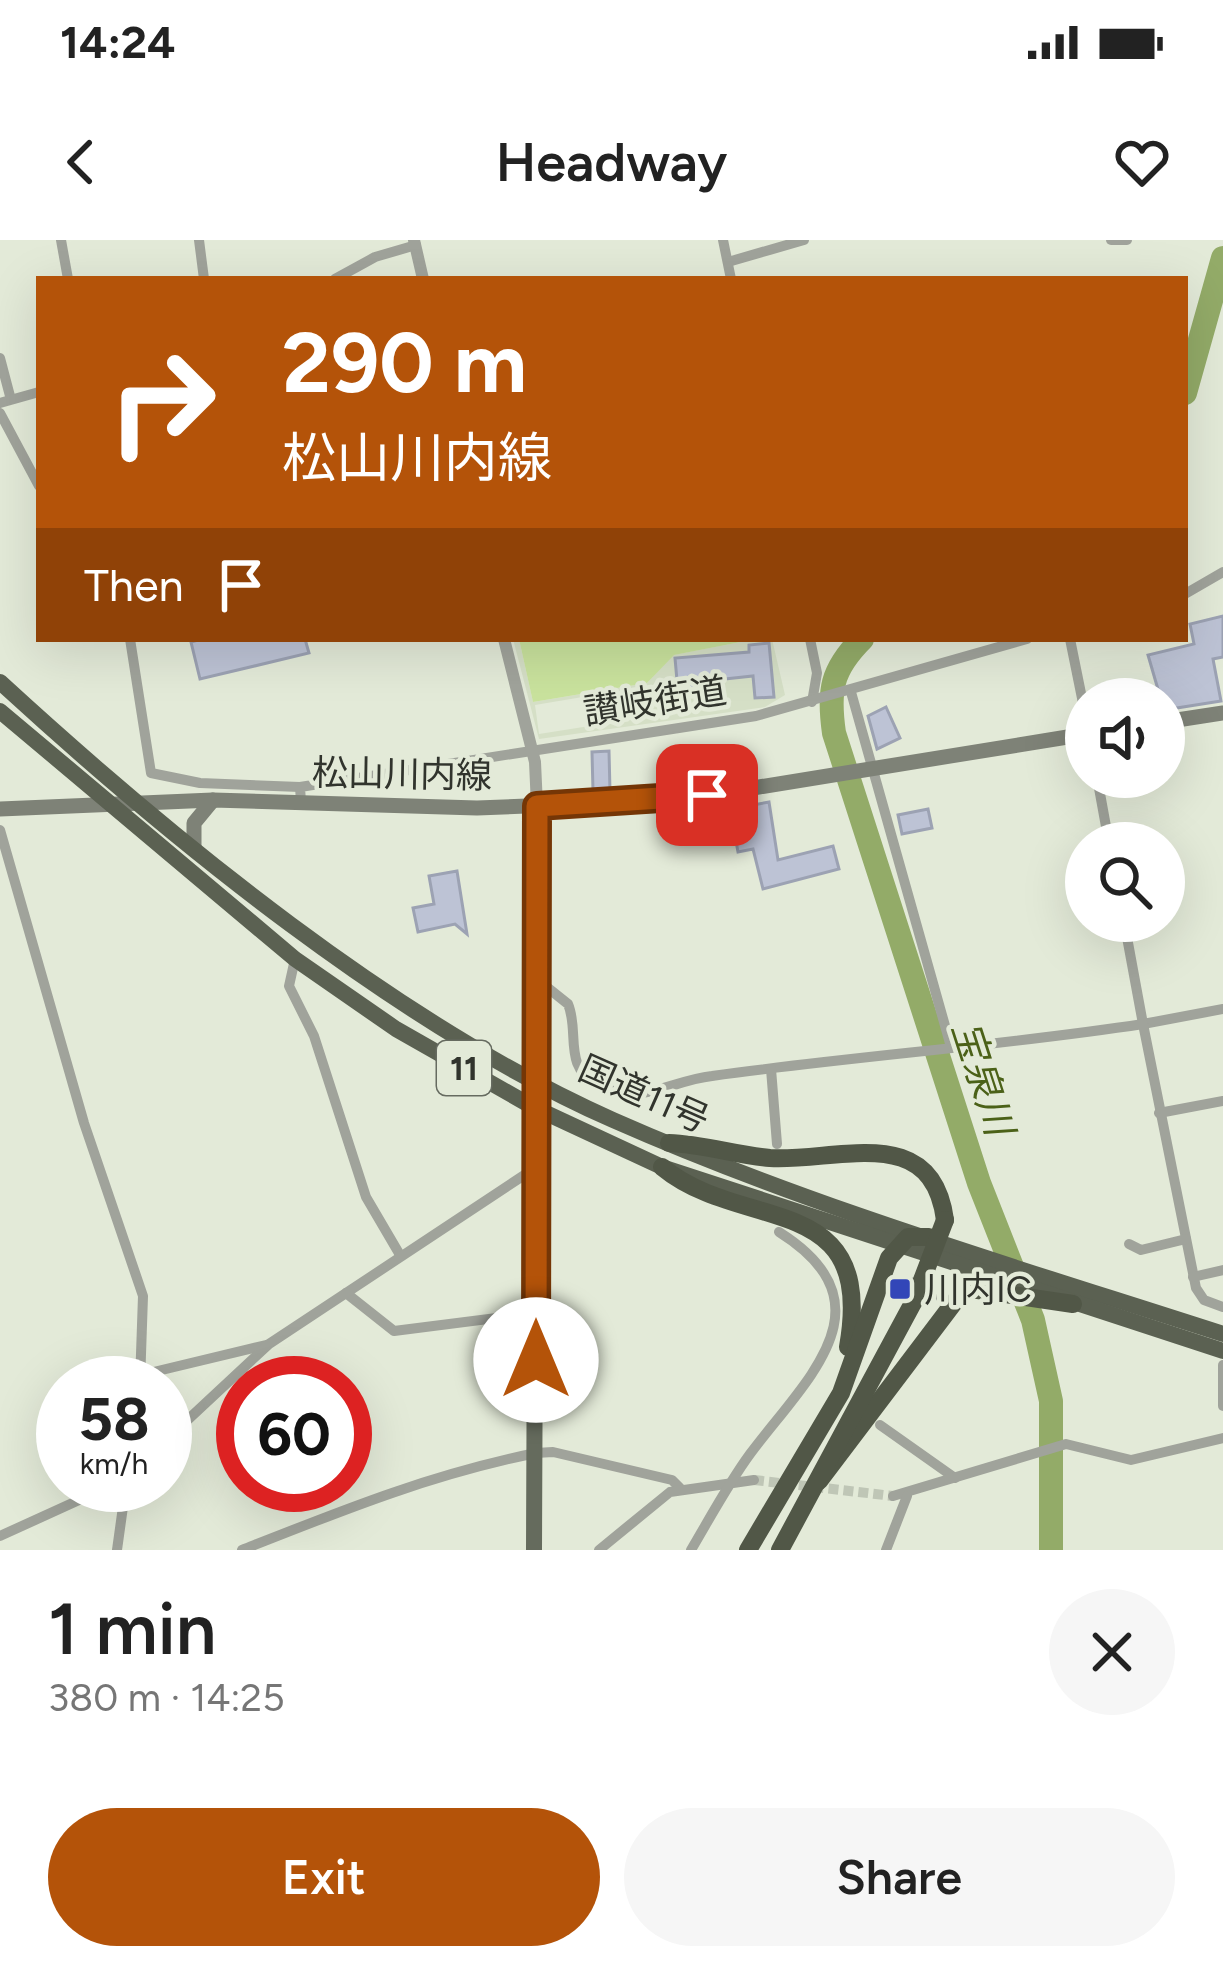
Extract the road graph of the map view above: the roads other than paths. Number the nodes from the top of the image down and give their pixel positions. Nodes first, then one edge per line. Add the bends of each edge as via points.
1 (61, 240) edge
2 (199, 240) edge
3 (723, 240) edge
4 (805, 240) edge
5 (1111, 240) edge
6 (1127, 240) edge
7 (415, 243) edge
8 (728, 262) junction
9 (67, 276) edge
10 (204, 276) edge
11 (340, 276) edge
12 (422, 276) edge
13 (730, 276) edge
14 (0, 358) edge
15 (36, 393) edge
16 (5, 399) edge
17 (0, 413) edge
18 (36, 479) edge
19 (1223, 572) edge
20 (1188, 592) edge
21 (130, 642) edge
22 (505, 642) edge
23 (811, 642) edge
24 (1017, 642) edge
25 (1071, 642) edge
26 (1078, 678) edge
27 (0, 682) edge
28 (849, 692) junction
29 (815, 701) junction
30 (0, 711) edge
31 (1223, 713) edge
32 (1185, 719) edge
33 (1065, 737) edge
34 (530, 749) junction
35 (867, 770) junction
36 (300, 795) junction
37 (213, 800) junction
38 (104, 802) junction
39 (134, 802) junction
40 (537, 806) junction
41 (0, 809) edge
42 (0, 830) edge
43 (194, 846) junction
44 (1128, 942) edge
45 (296, 959) junction
46 (536, 988) junction
47 (1223, 1009) edge
48 (1143, 1024) junction
49 (949, 1047) junction
50 (771, 1069) junction
51 (534, 1080) junction
52 (1223, 1101) edge
53 (533, 1107) junction
54 (1159, 1113) junction
55 (669, 1143) junction
56 (777, 1144) dead end
57 (662, 1167) junction
58 (536, 1168) junction
59 (779, 1232) dead end
60 (929, 1237) junction
61 (1186, 1239) junction
62 (1130, 1244) dead end
63 (897, 1245) junction
64 (400, 1255) junction
65 (1223, 1270) edge
66 (1193, 1277) junction
67 (1012, 1289) junction
68 (346, 1293) junction
69 (875, 1295) junction
70 (1073, 1304) joint
71 (1223, 1307) edge
72 (535, 1312) junction
73 (944, 1313) junction
74 (1223, 1334) edge
75 (269, 1344) junction
76 (1223, 1352) edge
77 (141, 1356) edge
78 (192, 1365) edge
79 (1223, 1365) edge
80 (806, 1388) junction
81 (841, 1393) junction
82 (820, 1397) dead end
83 (1223, 1406) edge
84 (192, 1416) edge
85 (880, 1425) dead end
86 (1223, 1438) edge
87 (536, 1453) junction
88 (955, 1478) junction
89 (754, 1480) tunnel mouth
90 (820, 1481) junction
91 (731, 1482) junction
92 (680, 1488) junction
93 (892, 1496) tunnel mouth
94 (907, 1496) junction
95 (53, 1512) edge
96 (122, 1512) edge
97 (0, 1536) edge
98 (269, 1545) edge
99 (117, 1550) edge
100 (242, 1550) edge
101 (534, 1550) edge
102 (598, 1550) edge
103 (691, 1550) edge
104 (748, 1550) edge
105 (780, 1550) edge
106 (886, 1550) edge

1 - 9 street
2 - 10 street
3 - 8 street
4 - 8 street
5 - 6 street
7 - 11 street
7 - 12 street
8 - 13 street
14 - 16 street
15 - 16 street
17 - 18 street
19 - 20 street
21 - 36 street, 讃岐街道 via 151,773
22 - 34 street
23 - 29 street
24 - 28 street, 讃岐街道
25 - 26 street
27 - 39 highway, 国道11号 / 11
28 - 29 street, 讃岐街道
28 - 35 street
29 - 34 street, 讃岐街道
30 - 38 highway, 国道11号 / 11
31 - 32 main road
33 - 35 main road, 松山川内線
34 - 36 street, 讃岐街道
34 - 40 street
35 - 40 main road, 松山川内線 via 707,795
35 - 49 street
36 - 37 main road, 松山川内線
36 - 40 main road, 松山川内線
37 - 39 main road, 松山川内線
37 - 43 main road via 194,823
38 - 39 main road, 松山川内線
38 - 41 main road, 松山川内線
38 - 45 highway, 国道11号 / 11
39 - 43 highway, 国道11号 / 11
40 - 46 main road
42 - 77 street via 143,1296
43 - 51 highway, 国道11号 / 11 via 408,1004
44 - 48 street
45 - 53 highway, 国道11号 / 11 via 396,1029
45 - 64 street via 290,986 366,1197
46 - 50 street via 568,1004 584,1074 626,1096
46 - 51 main road
47 - 48 street
48 - 49 street
48 - 54 street
49 - 50 street
50 - 56 street
51 - 53 main road
51 - 55 highway, 国道11号 / 11
52 - 54 street
53 - 57 highway, 国道11号 / 11
53 - 58 main road
54 - 61 street
55 - 60 highway, 国道11号 / 11
55 - 90 highway, bridge via 770,1158 902,1156 933,1179 945,1220 914,1301
57 - 63 highway, 国道11号 / 11
57 - 81 highway via 679,1181 792,1221 840,1255 855,1292
58 - 64 street
58 - 72 main road
59 - 80 street via 821,1266 836,1294 827,1346
60 - 63 highway
60 - 74 highway, 国道11号 / 11
61 - 62 street via 1141,1250
61 - 66 street
63 - 67 highway, 国道11号 / 11
63 - 69 highway
64 - 68 street
65 - 66 street
66 - 71 street via 1199,1296
67 - 70 highway
67 - 73 highway via 970,1289
68 - 72 street via 394,1330
68 - 75 street
69 - 73 lane via 895,1280 928,1280
69 - 81 highway
70 - 76 highway
72 - 87 main road
73 - 90 highway
75 - 78 street
75 - 84 street
79 - 83 street
80 - 82 street
80 - 91 street
81 - 104 highway
85 - 88 street
86 - 88 street via 1131,1460 1066,1444
87 - 92 street
87 - 98 street via 432,1476 319,1516
87 - 101 main road
88 - 94 street
89 - 91 street
90 - 105 highway
91 - 92 street
91 - 103 street
92 - 102 street
93 - 94 street
94 - 106 street
95 - 97 street
96 - 99 street
98 - 100 street

